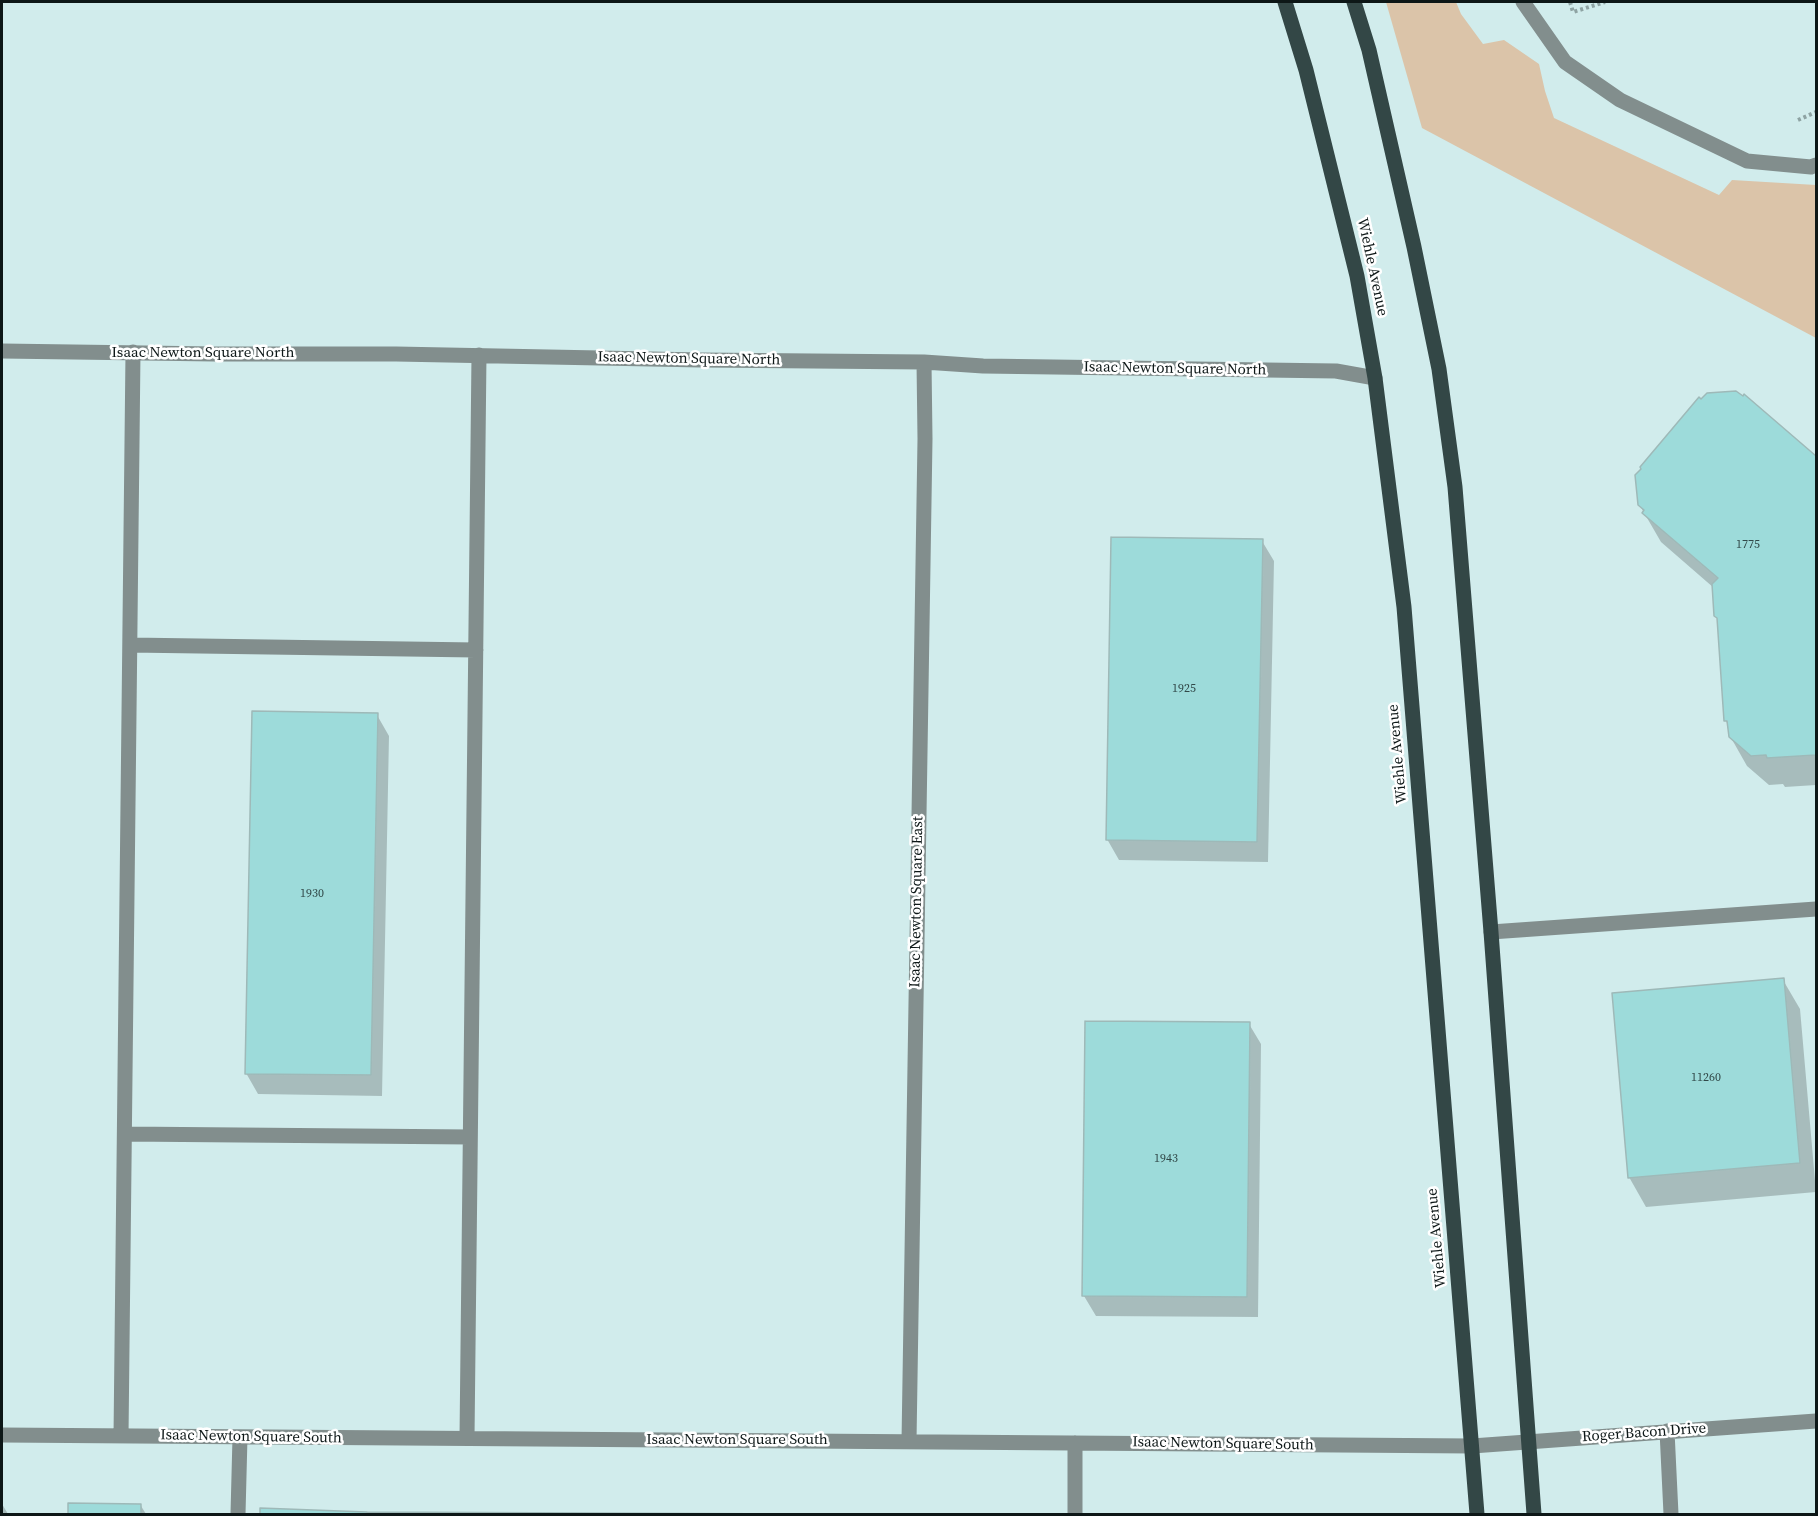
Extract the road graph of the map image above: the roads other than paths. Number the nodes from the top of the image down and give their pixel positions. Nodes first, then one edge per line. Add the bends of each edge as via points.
1 (1285, 2) edge
2 (1354, 2) edge
3 (1523, 2) edge
4 (1816, 165) edge
5 (2, 351) edge
6 (133, 352) junction
7 (478, 355) junction
8 (924, 362) junction
9 (1375, 378) junction
10 (130, 645) junction
11 (476, 650) junction
12 (1816, 909) edge
13 (1491, 932) junction
14 (124, 1134) junction
15 (470, 1137) junction
16 (1816, 1420) edge
17 (1667, 1431) junction
18 (2, 1435) edge
19 (122, 1436) junction
20 (240, 1437) junction
21 (467, 1438) junction
22 (909, 1442) junction
23 (1529, 1442) junction
24 (1075, 1443) junction
25 (1472, 1446) junction
26 (238, 1515) edge
27 (1075, 1515) edge
28 (1477, 1515) edge
29 (1534, 1515) edge
30 (1671, 1515) edge

1 - 9 main road, Wiehle Avenue via 1306,70 1357,276
2 - 13 main road via 1371,60 1439,369 1455,487
3 - 4 street via 1565,62 1620,100 1747,161
5 - 6 street, Isaac Newton Square North
6 - 7 street, Isaac Newton Square North
6 - 10 street
7 - 8 street, Isaac Newton Square North
7 - 11 street
8 - 9 street, Isaac Newton Square North via 1336,371
8 - 22 street, Isaac Newton Square East
9 - 25 main road, Wiehle Avenue via 1404,607
10 - 11 street
10 - 14 street
11 - 15 street
12 - 13 street
13 - 23 main road
14 - 15 street
14 - 19 street
15 - 21 street
16 - 17 street, Roger Bacon Drive
17 - 23 street, Roger Bacon Drive
17 - 30 street
18 - 19 street, Isaac Newton Square South
19 - 20 street, Isaac Newton Square South
20 - 21 street, Isaac Newton Square South
20 - 26 street
21 - 22 street, Isaac Newton Square South
22 - 24 street, Isaac Newton Square South
23 - 25 street, Roger Bacon Drive
23 - 29 main road
24 - 25 street, Isaac Newton Square South
24 - 27 street
25 - 28 main road, Wiehle Avenue

